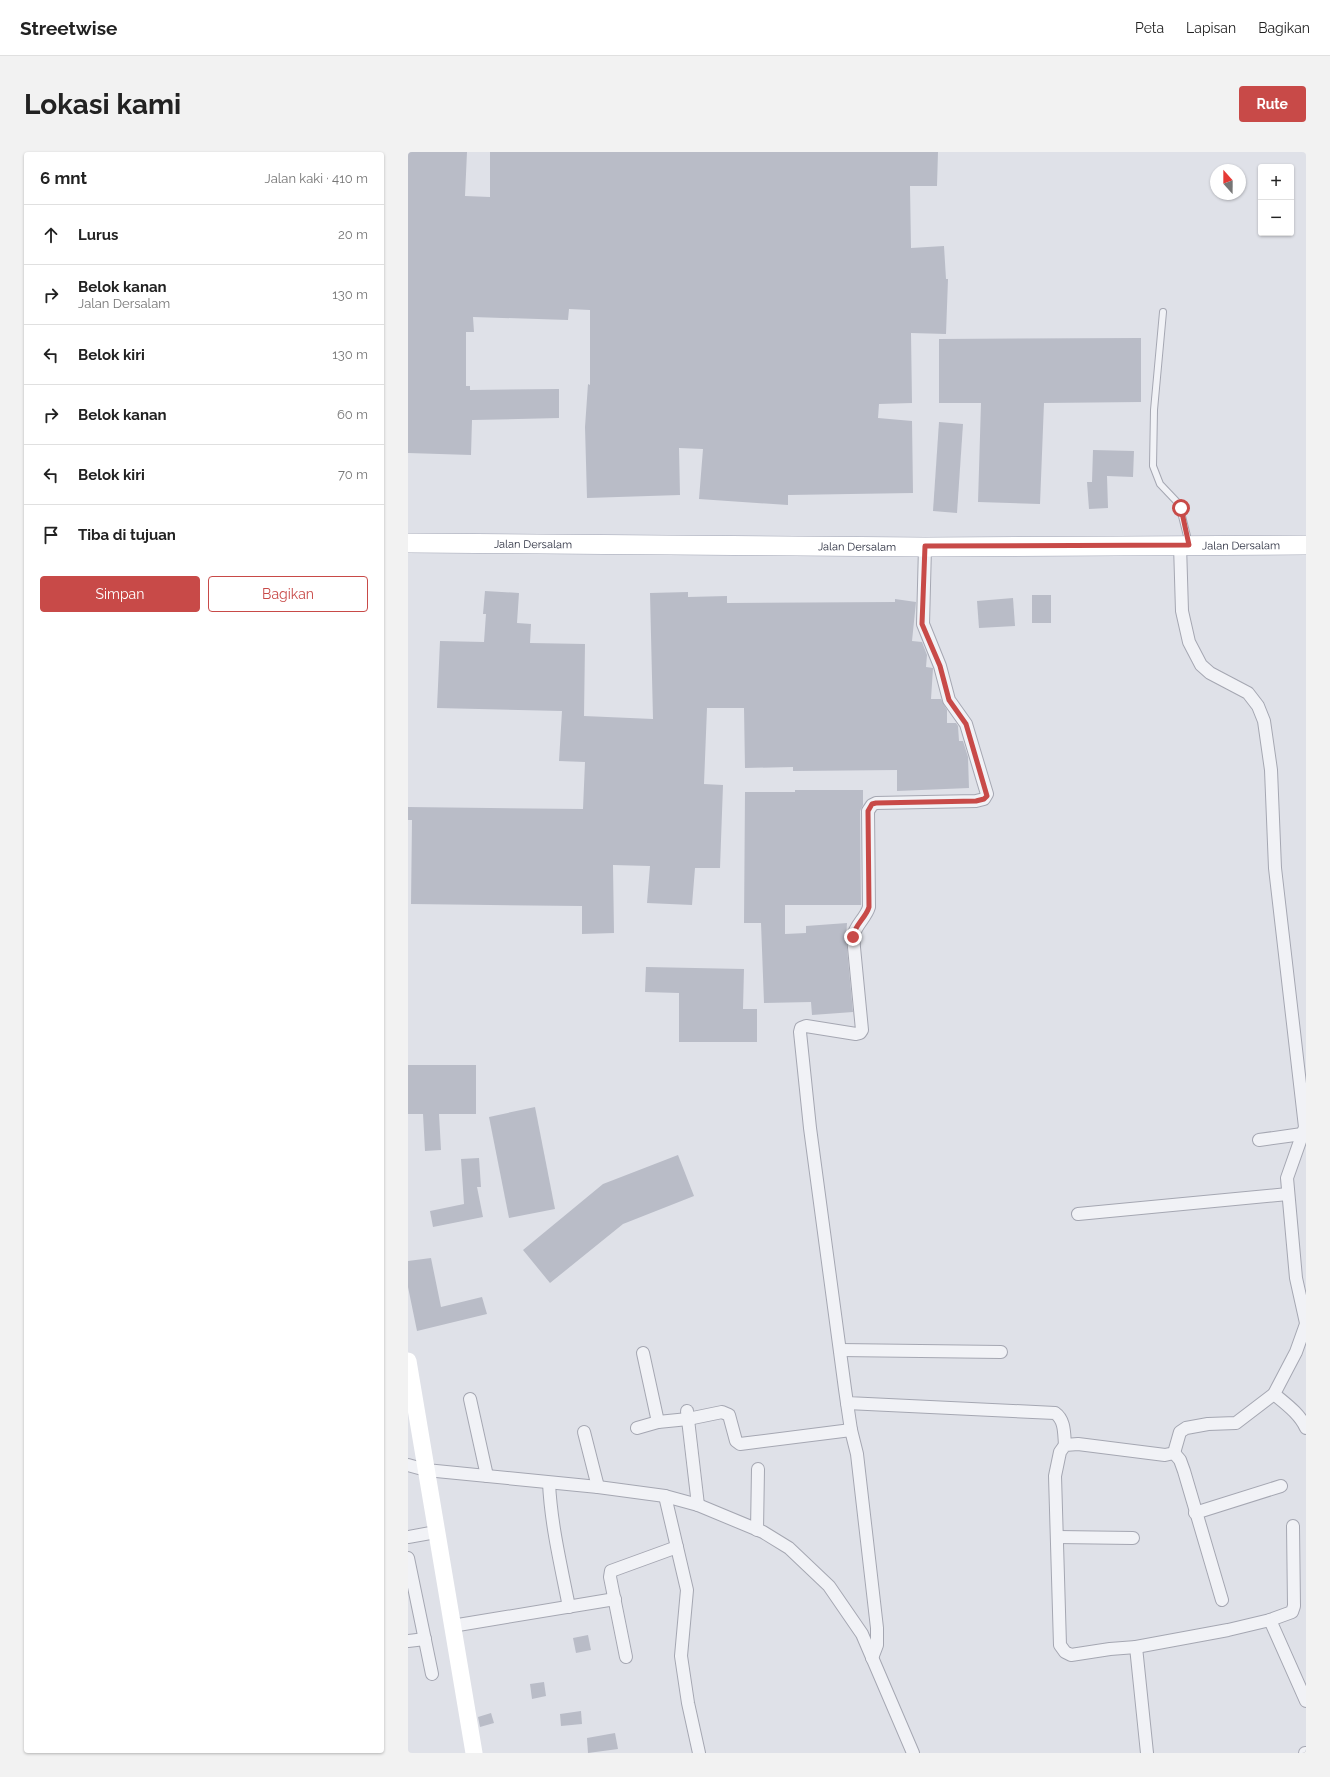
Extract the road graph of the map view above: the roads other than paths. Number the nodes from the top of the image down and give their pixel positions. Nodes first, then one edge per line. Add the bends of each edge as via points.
1 (1163, 312) dead end
2 (408, 543) edge
3 (1185, 545) junction
4 (1306, 545) edge
5 (925, 546) junction
6 (1302, 1134) junction
7 (1259, 1140) dead end
8 (1302, 1148) edge
9 (1288, 1194) junction
10 (1078, 1214) dead end
11 (1306, 1324) edge
12 (840, 1350) junction
13 (1001, 1352) dead end
14 (643, 1353) dead end
15 (408, 1365) edge
16 (1274, 1394) junction
17 (470, 1399) dead end
18 (847, 1403) junction
19 (688, 1415) junction
20 (658, 1422) junction
21 (637, 1428) dead end
22 (1306, 1428) edge
23 (851, 1430) junction
24 (584, 1432) dead end
25 (1065, 1445) junction
26 (1174, 1453) junction
27 (408, 1465) edge
28 (758, 1469) dead end
29 (426, 1470) junction
30 (487, 1476) junction
31 (550, 1483) junction
32 (1281, 1486) dead end
33 (598, 1487) junction
34 (665, 1496) junction
35 (698, 1505) junction
36 (1195, 1513) junction
37 (1293, 1526) dead end
38 (757, 1530) junction
39 (436, 1532) junction
40 (408, 1537) edge
41 (1058, 1537) junction
42 (1133, 1538) dead end
43 (677, 1547) junction
44 (408, 1558) edge
45 (615, 1599) junction
46 (1222, 1600) dead end
47 (569, 1607) junction
48 (1270, 1620) junction
49 (452, 1626) junction
50 (425, 1639) junction
51 (408, 1641) edge
52 (1136, 1646) junction
53 (626, 1657) dead end
54 (872, 1658) junction
55 (432, 1674) dead end
56 (1306, 1701) edge
57 (474, 1753) edge
58 (699, 1753) edge
59 (913, 1753) edge
60 (1147, 1753) edge

1 - 3 lane via 1154,410 1153,466 1160,484 1179,504
2 - 5 main road, Jalan Dersalam
3 - 4 main road, Jalan Dersalam
3 - 5 main road, Jalan Dersalam
3 - 6 street via 1182,611 1189,642 1201,665 1210,673 1248,693 1258,706 1264,721 1271,770 1275,868 1305,1126
5 - 12 street via 922,624 940,666 949,700 966,724 987,796 976,801 872,804 868,811 869,907 853,937 862,1030 860,1033 852,1034 806,1026 801,1028 813,1152
6 - 7 street
6 - 8 street
8 - 9 street via 1287,1178
9 - 10 street
9 - 11 street via 1296,1278
11 - 16 street via 1296,1352
12 - 13 street
12 - 18 street
14 - 20 street
15 - 29 main road
16 - 22 street via 1288,1405
16 - 26 street via 1236,1423 1186,1428 1180,1432
17 - 30 street
18 - 23 street
18 - 25 street via 1055,1413 1060,1416 1063,1423
19 - 20 street
19 - 23 street via 727,1413 736,1441 743,1445
19 - 35 street
20 - 21 street
23 - 54 street via 857,1454 877,1628 877,1645
24 - 33 street
25 - 26 street via 1078,1444 1165,1455
25 - 41 street via 1060,1452 1055,1476
26 - 36 street via 1180,1460
27 - 29 street
28 - 38 street
29 - 30 street
29 - 39 main road
30 - 31 street
31 - 33 street
31 - 47 street via 550,1502
32 - 36 street
33 - 34 street
34 - 35 street
34 - 43 street
35 - 38 street
36 - 46 street
37 - 48 street via 1294,1606 1292,1612
38 - 54 street via 789,1548 829,1586 862,1634
39 - 40 street
39 - 49 main road
41 - 42 street
41 - 52 street via 1060,1645 1065,1652 1071,1655
43 - 45 street via 613,1569 610,1577
43 - 58 street via 687,1590 681,1656
44 - 50 street
45 - 47 street
45 - 53 street
47 - 49 street
48 - 52 street
48 - 56 street
49 - 57 main road
50 - 51 street
50 - 55 street
52 - 60 street
54 - 59 street

